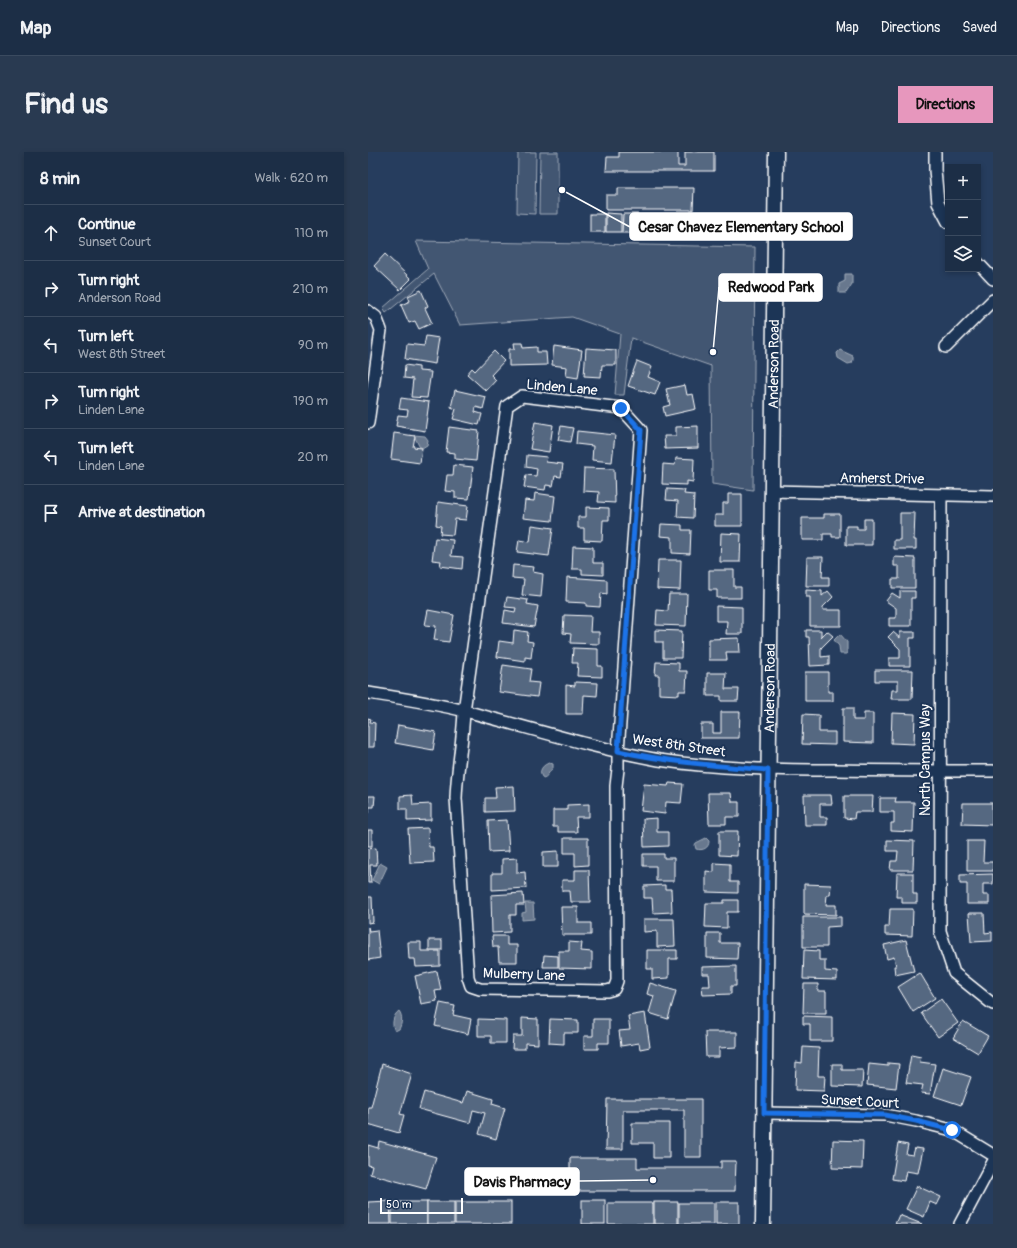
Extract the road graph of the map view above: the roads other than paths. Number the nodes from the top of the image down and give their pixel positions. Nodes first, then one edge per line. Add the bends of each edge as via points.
1 (776, 152) edge
2 (935, 152) edge
3 (945, 216) edge
4 (981, 265) edge
5 (993, 279) edge
6 (993, 300) edge
7 (372, 314) edge
8 (946, 347) dead end
9 (368, 423) edge
10 (771, 491) junction
11 (941, 495) junction
12 (993, 496) edge
13 (368, 693) edge
14 (464, 711) junction
15 (618, 751) junction
16 (768, 770) junction
17 (940, 771) junction
18 (993, 771) edge
19 (993, 1004) edge
20 (764, 1113) junction
21 (993, 1155) edge
22 (993, 1162) edge
23 (763, 1224) edge
24 (960, 1224) edge

1 - 10 main road, Anderson Road
2 - 3 street via 938,203
4 - 5 street
6 - 8 street
7 - 9 street via 381,330
10 - 11 street, Amherst Drive
10 - 16 main road, Anderson Road
11 - 12 street, Amherst Drive
11 - 17 street, North Campus Way
13 - 14 street, West 8th Street via 417,700
14 - 15 street, West 8th Street
14 - 15 street, Mulberry Lane via 456,798 468,977 471,986 480,989 614,989 617,981
14 - 15 street, Linden Lane via 507,406 522,396 621,408 641,430
15 - 16 street, West 8th Street via 660,760
16 - 17 street, West 8th Street
16 - 20 main road, Anderson Road
17 - 18 street, West 8th Street
17 - 19 street, North Campus Way via 940,930 954,973
20 - 21 street, Sunset Court via 885,1115 952,1130
20 - 23 main road, Anderson Road
22 - 24 street

